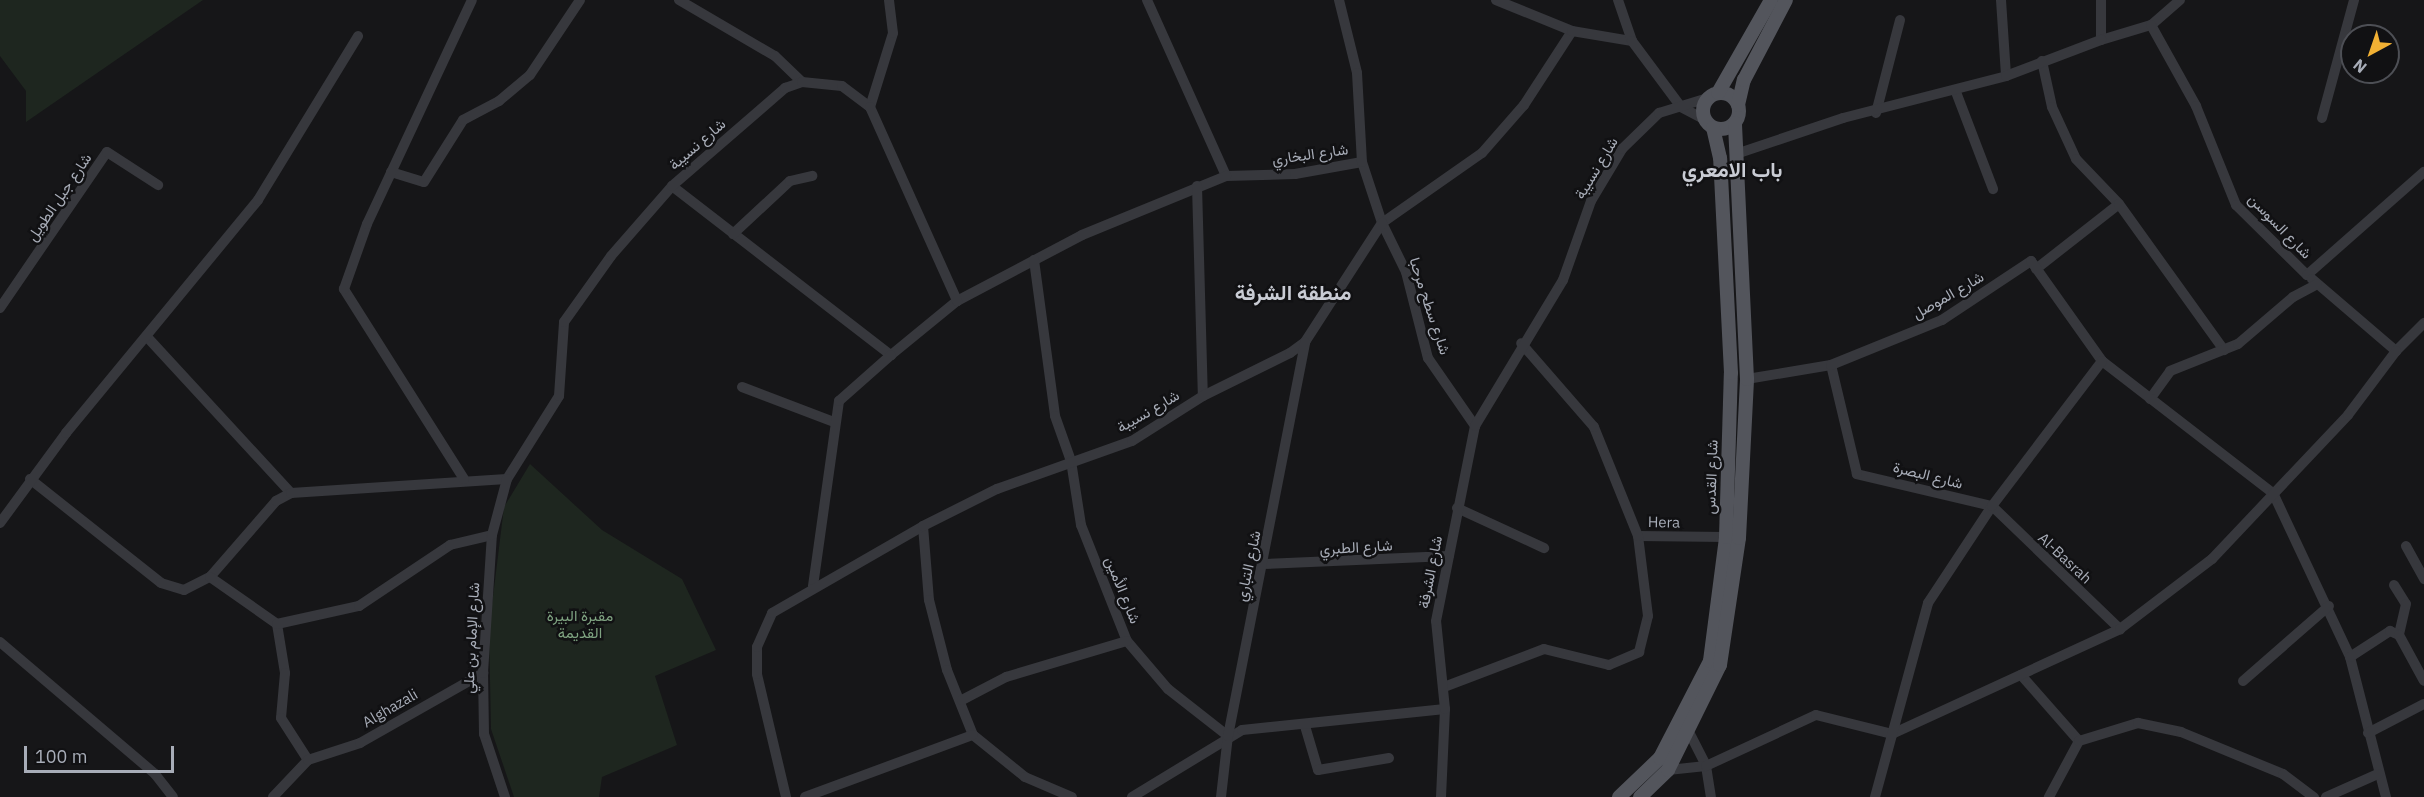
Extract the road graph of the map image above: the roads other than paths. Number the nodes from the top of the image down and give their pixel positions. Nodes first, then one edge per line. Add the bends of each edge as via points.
1 (472, 0) edge
2 (580, 0) edge
3 (679, 0) edge
4 (694, 0) edge
5 (890, 0) edge
6 (1147, 0) edge
7 (1339, 0) edge
8 (1496, 0) edge
9 (1618, 0) edge
10 (1771, 0) edge
11 (1786, 0) edge
12 (2001, 0) edge
13 (2101, 0) edge
14 (2180, 0) edge
15 (2354, 0) edge
16 (700, 12) junction
17 (1900, 20) dead end
18 (2151, 25) junction
19 (1572, 31) junction
20 (358, 36) dead end
21 (2101, 40) junction
22 (1632, 41) junction
23 (2042, 62) junction
24 (2006, 76) junction
25 (802, 82) junction
26 (1956, 92) junction
27 (1713, 96) junction
28 (1738, 105) junction
29 (1681, 106) junction
30 (870, 107) junction
31 (1876, 113) junction
32 (2322, 118) dead end
33 (1735, 123) junction
34 (1709, 124) junction
35 (1736, 154) junction
36 (1362, 162) junction
37 (391, 172) junction
38 (2424, 172) edge
39 (812, 176) dead end
40 (1226, 177) junction
41 (158, 185) dead end
42 (672, 186) junction
43 (1197, 186) junction
44 (1992, 189) dead end
45 (2119, 204) junction
46 (1382, 223) junction
47 (733, 234) junction
48 (1034, 260) junction
49 (2036, 269) junction
50 (2307, 275) junction
51 (2317, 284) junction
52 (957, 301) junction
53 (0, 308) edge
54 (2424, 323) edge
55 (148, 338) junction
56 (1305, 342) junction
57 (1521, 343) junction
58 (2224, 350) junction
59 (2396, 351) junction
60 (891, 355) junction
61 (2102, 362) junction
62 (1831, 365) junction
63 (1747, 379) junction
64 (742, 387) dead end
65 (1203, 396) junction
66 (2150, 399) junction
67 (834, 422) junction
68 (1475, 426) junction
69 (1071, 461) junction
70 (30, 479) junction
71 (464, 479) junction
72 (507, 479) junction
73 (291, 493) junction
74 (2274, 493) junction
75 (1992, 506) junction
76 (1457, 508) junction
77 (0, 524) edge
78 (923, 526) junction
79 (492, 535) junction
80 (1638, 536) junction
81 (1732, 537) junction
82 (2406, 546) dead end
83 (1544, 548) dead end
84 (1449, 556) junction
85 (1264, 564) junction
86 (210, 577) junction
87 (2424, 579) edge
88 (2394, 585) dead end
89 (813, 586) junction
90 (2329, 606) junction
91 (277, 624) junction
92 (2120, 629) junction
93 (2399, 635) junction
94 (1127, 641) junction
95 (0, 642) edge
96 (2350, 657) junction
97 (483, 673) junction
98 (2021, 675) junction
99 (2243, 681) dead end
100 (2424, 681) edge
101 (1444, 687) junction
102 (962, 700) junction
103 (2424, 704) edge
104 (1445, 709) junction
105 (1305, 726) junction
106 (1689, 732) junction
107 (2368, 733) junction
108 (1892, 734) junction
109 (974, 735) junction
110 (1228, 736) junction
111 (2079, 741) junction
112 (1389, 758) dead end
113 (308, 760) junction
114 (1706, 766) junction
115 (1668, 770) junction
116 (2378, 774) junction
117 (173, 797) edge
118 (273, 797) edge
119 (505, 797) edge
120 (786, 797) edge
121 (805, 797) edge
122 (1072, 797) edge
123 (1131, 797) edge
124 (1221, 797) edge
125 (1441, 797) edge
126 (1619, 797) edge
127 (1640, 797) edge
128 (1711, 797) edge
129 (1875, 797) edge
130 (2049, 797) edge
131 (2314, 797) edge
132 (2326, 797) edge
133 (2386, 797) edge

1 - 37 street
2 - 37 street via 530,75 499,101 463,120 424,182
3 - 16 street
4 - 16 street
5 - 30 street via 893,33
6 - 40 street
7 - 36 street via 1357,74
8 - 19 street
9 - 22 street
10 - 27 main road
11 - 28 main road via 1744,80
12 - 24 street
13 - 21 street
14 - 18 street
15 - 32 street
16 - 25 street via 775,56
17 - 31 street
18 - 21 street
18 - 50 street, شارع السوسن via 2196,106 2236,205
19 - 22 street
19 - 46 street via 1524,105 1482,153
20 - 55 street via 258,200
21 - 23 street
22 - 29 street
23 - 24 street
23 - 45 street via 2052,107 2076,159
24 - 26 street
25 - 30 street via 842,86
25 - 42 street, شارع نسيبة via 785,88
26 - 31 street
26 - 44 street
27 - 28 main road via 1730,96
27 - 29 street, شارع نسيبة
27 - 34 main road
28 - 33 main road, شارع القدس
29 - 34 street
29 - 57 street, شارع نسيبة via 1659,113 1622,148 1591,201 1563,280
30 - 52 street
31 - 35 street via 1843,118
33 - 34 main road
33 - 35 main road, شارع القدس
34 - 81 main road, شارع القدس via 1720,158 1731,373
35 - 63 main road, شارع القدس
36 - 40 street, شارع البخاري via 1295,174
36 - 46 street, شارع البخاري
37 - 71 street via 344,289
38 - 50 street, شارع السوسن
39 - 47 street via 790,181
40 - 43 street, شارع البخاري
41 - 53 street, شارع جبل الطويل via 107,152
42 - 47 street, شارع نسيبة
42 - 72 street, شارع الإمام بن علي via 610,256 564,322 559,396
43 - 48 street, شارع البخاري
43 - 65 street
45 - 49 street
45 - 58 street
46 - 56 street, شارع نسيبة
46 - 68 street, شارع سطح مرحبا via 1406,272 1428,358
47 - 60 street, شارع نسيبة
48 - 52 street
48 - 69 street via 1054,416
49 - 61 street
49 - 62 street, شارع الموصل via 2031,261 1942,320
50 - 51 street
51 - 58 street
51 - 59 street
52 - 60 street
54 - 59 street
55 - 70 street
55 - 73 street
56 - 65 street, شارع نسيبة
56 - 85 street, شارع التباري
57 - 68 street, شارع نسيبة
57 - 80 street via 1594,427
58 - 66 street via 2170,371
59 - 74 street via 2348,415
60 - 67 street via 843,393
61 - 66 street
61 - 75 street
62 - 63 street
62 - 75 street, شارع البصرة via 1857,474
63 - 81 main road, شارع القدس
64 - 67 street
65 - 69 street, شارع نسيبة via 1132,441
66 - 74 street
67 - 89 street
68 - 76 street, شارع الشرفة
69 - 78 street
69 - 94 street, شارع الأمين via 1081,525
70 - 77 street
70 - 86 street via 161,583 184,590
71 - 72 street
71 - 73 street
72 - 79 street, شارع الإمام بن علي
73 - 86 street via 276,501
74 - 90 street
74 - 92 street via 2179,588
75 - 92 street, Al-Basrah
75 - 108 street via 1928,603
76 - 83 street
76 - 84 street, شارع الشرفة
78 - 89 street
78 - 102 street via 929,600 947,670
79 - 91 street via 450,546 359,606
79 - 97 street, شارع الإمام بن علي
80 - 81 street, Hera
80 - 101 street via 1648,616 1639,652 1609,665 1544,649
81 - 106 main road, شارع القدس via 1720,665
81 - 126 main road, شارع القدس via 1710,661 1660,758
82 - 87 street
84 - 85 street, شارع الطبري
84 - 101 street, شارع الشرفة via 1436,621
85 - 110 street, شارع التباري
86 - 91 street
88 - 93 street via 2406,603
89 - 120 street via 772,613 757,647 757,674
90 - 96 street
90 - 99 street
91 - 113 street via 285,673 280,718
92 - 98 street
93 - 96 street via 2390,631
93 - 100 street
94 - 102 street via 1006,677
94 - 110 street, شارع الأمين via 1168,689
95 - 117 street via 155,774
96 - 107 street
97 - 113 street, Alghazali via 360,743
97 - 119 street, شارع الإمام بن علي via 484,734
98 - 108 street
98 - 111 street
101 - 104 street, شارع الشرفة
102 - 109 street
103 - 107 street
104 - 105 street
104 - 125 street, شارع الشرفة
105 - 110 street
105 - 112 street via 1318,770
106 - 114 street
106 - 115 main road, شارع القدس
107 - 116 street
108 - 114 street via 1816,715
108 - 129 street
109 - 121 street
109 - 122 street via 1025,777
110 - 123 street
110 - 124 street, شارع التباري
111 - 130 street
111 - 131 street via 2138,723 2181,732 2283,774
113 - 118 street
114 - 115 street
114 - 128 street
115 - 127 main road, شارع القدس
116 - 132 street
116 - 133 street

